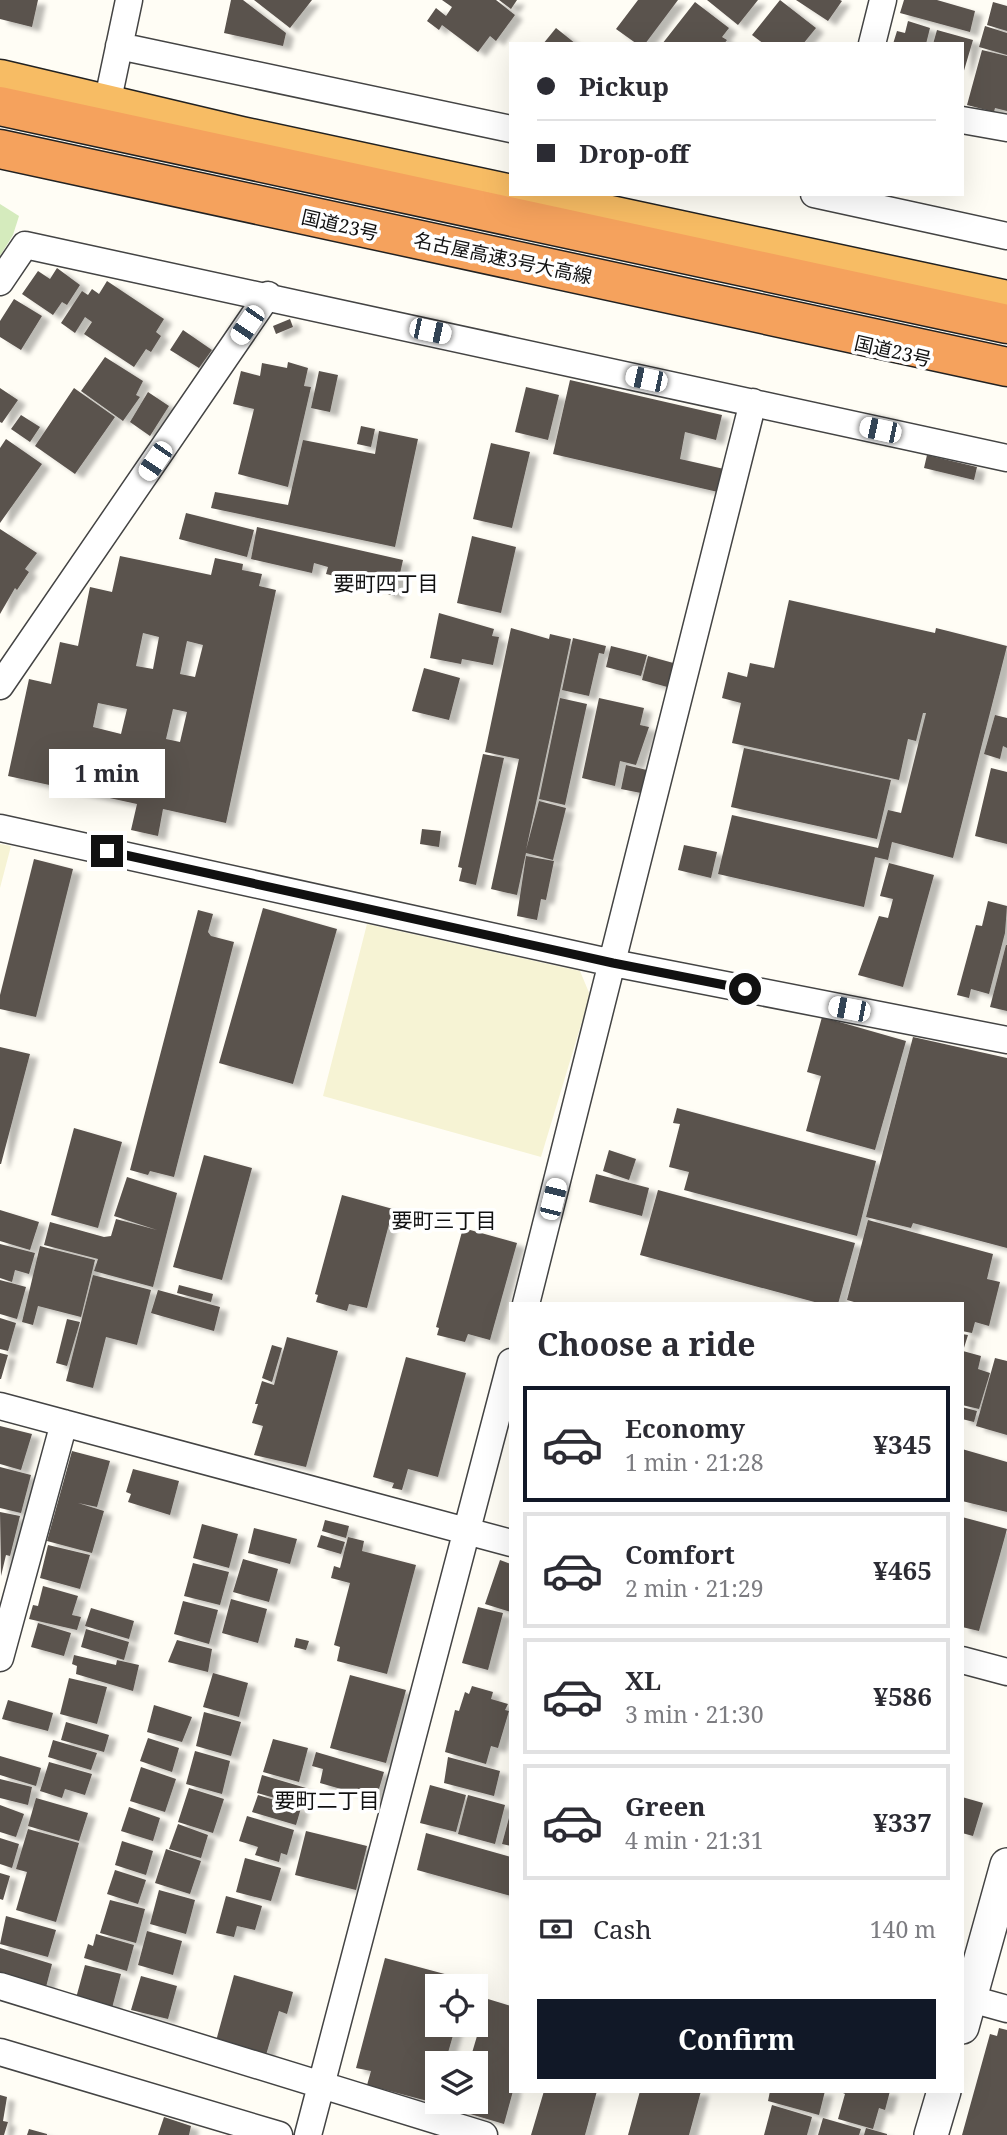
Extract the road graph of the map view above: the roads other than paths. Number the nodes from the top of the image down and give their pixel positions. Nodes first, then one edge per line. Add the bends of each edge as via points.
1 (129, 0) edge
2 (883, 0) edge
3 (872, 42) edge
4 (119, 46) junction
5 (0, 79) edge
6 (107, 104) junction
7 (0, 106) edge
8 (964, 120) edge
9 (1007, 128) edge
10 (509, 129) edge
11 (0, 151) edge
12 (509, 193) edge
13 (521, 196) edge
14 (826, 196) edge
15 (1007, 236) edge
16 (0, 282) edge
17 (268, 295) junction
18 (1007, 300) edge
19 (1007, 324) edge
20 (1007, 367) edge
21 (1007, 377) edge
22 (754, 402) junction
23 (1007, 458) edge
24 (0, 686) edge
25 (0, 828) edge
26 (613, 963) junction
27 (1007, 1040) edge
28 (527, 1302) edge
29 (509, 1370) edge
30 (0, 1406) edge
31 (64, 1423) junction
32 (467, 1531) junction
33 (509, 1542) edge
34 (0, 1658) edge
35 (964, 1661) edge
36 (1007, 1672) edge
37 (1007, 1865) edge
38 (0, 1986) edge
39 (1007, 2009) edge
40 (967, 2013) edge
41 (0, 2052) edge
42 (321, 2085) junction
43 (943, 2093) edge
44 (279, 2135) edge
45 (308, 2135) edge
46 (484, 2135) edge
47 (931, 2135) edge

1 - 4 street
2 - 3 street
4 - 6 street
4 - 10 street
5 - 6 highway
6 - 12 highway
7 - 19 highway
8 - 9 street
11 - 20 highway, 名古屋高速3号大高線
11 - 21 highway, 国道23号
13 - 18 highway
14 - 15 street
16 - 17 street via 25,245
17 - 22 street
17 - 24 street
22 - 23 street
22 - 26 street
25 - 26 street
26 - 27 street
26 - 28 street
29 - 32 street
30 - 31 street
31 - 32 street
31 - 34 street
32 - 33 street
32 - 42 street
35 - 36 street
37 - 40 street
38 - 42 street
39 - 40 street
41 - 44 street
42 - 45 street
42 - 46 street
43 - 47 street

